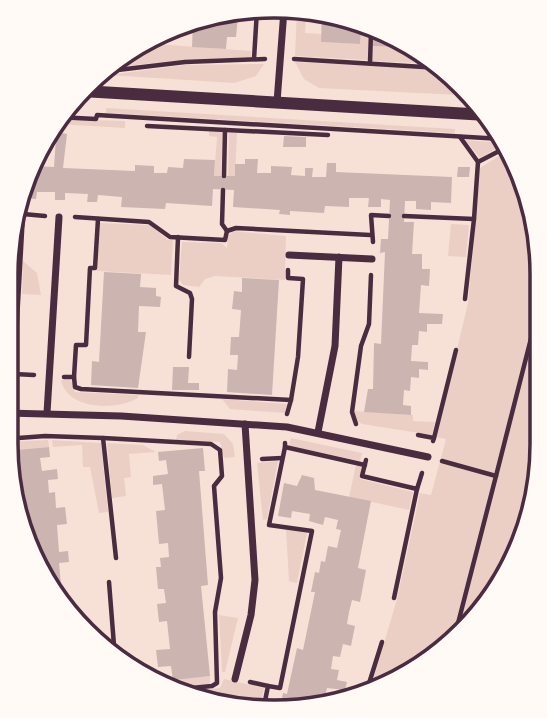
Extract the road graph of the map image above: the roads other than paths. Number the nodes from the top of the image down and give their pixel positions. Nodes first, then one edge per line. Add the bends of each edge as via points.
1 (283, 18) edge
2 (92, 92) edge
3 (277, 102) junction
4 (474, 114) edge
5 (59, 217) road end
6 (289, 255) road end
7 (339, 257) junction
8 (372, 259) road end
9 (18, 413) edge
10 (47, 413) junction
11 (245, 424) junction
12 (318, 432) junction
13 (428, 457) road end
14 (235, 679) road end

1 - 3 street
2 - 3 street
3 - 4 street
5 - 10 street
6 - 7 street
7 - 8 street
7 - 12 street via 335,346
9 - 10 street
10 - 11 street
11 - 12 street
11 - 14 street via 255,580
12 - 13 street

